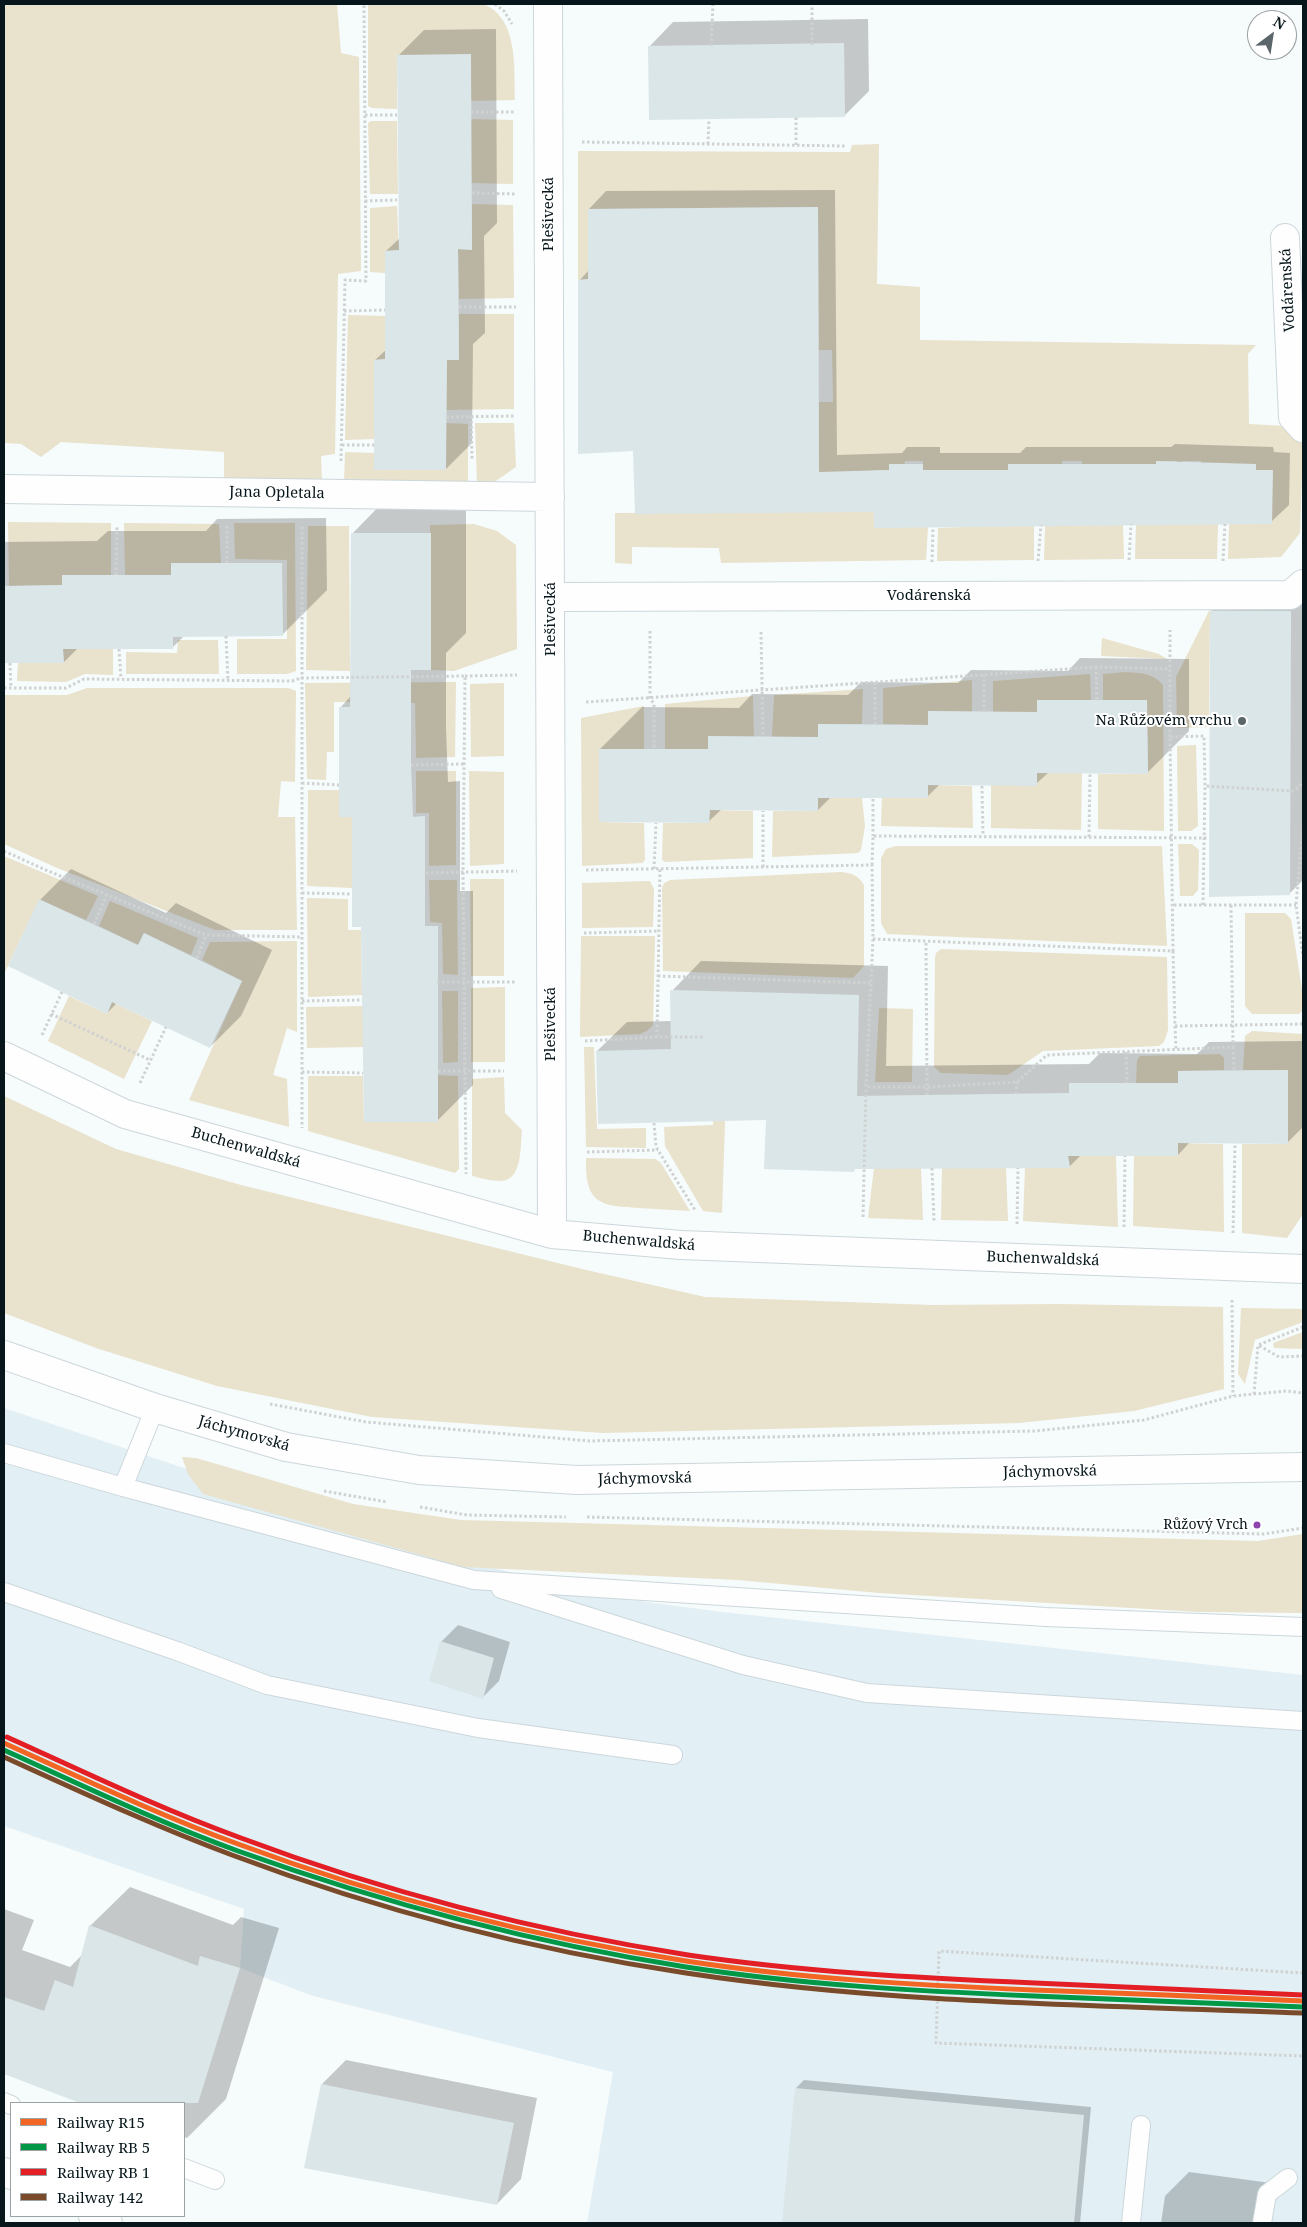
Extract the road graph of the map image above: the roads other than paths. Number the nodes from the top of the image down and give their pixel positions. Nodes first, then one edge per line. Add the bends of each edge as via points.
1 (548, 4) edge
2 (1285, 238) dead end
3 (1303, 428) edge
4 (4, 489) edge
5 (550, 498) junction
6 (1303, 584) edge
7 (551, 597) junction
8 (4, 1056) edge
9 (552, 1234) junction
10 (1303, 1269) edge
11 (4, 1355) edge
12 (155, 1408) junction
13 (4, 1452) edge
14 (1303, 1467) edge
15 (123, 1487) junction
16 (474, 1580) junction
17 (4, 1592) edge
18 (1303, 1627) edge
19 (1303, 1721) edge
20 (674, 1755) dead end
21 (1141, 2125) dead end
22 (185, 2168) edge
23 (1288, 2178) dead end
24 (215, 2180) dead end
25 (94, 2217) edge
26 (108, 2223) edge
27 (1131, 2223) edge
28 (1262, 2223) edge

1 - 5 street, Plešivecká
2 - 3 street, Vodárenská via 1293,417
4 - 5 street, Jana Opletala
5 - 7 street, Plešivecká
6 - 7 street, Vodárenská via 1290,595
7 - 9 street, Plešivecká
8 - 9 street, Buchenwaldská via 124,1114
9 - 10 street, Buchenwaldská via 681,1245
11 - 12 street, Jáchymovská
12 - 14 street, Jáchymovská via 286,1448 419,1470 577,1480
12 - 15 lane
13 - 15 lane
15 - 16 lane
16 - 18 lane via 1046,1617
16 - 19 lane via 744,1665 867,1692
17 - 20 lane via 267,1685 478,1728
21 - 27 lane
22 - 24 lane
23 - 28 lane via 1267,2194
25 - 26 street

